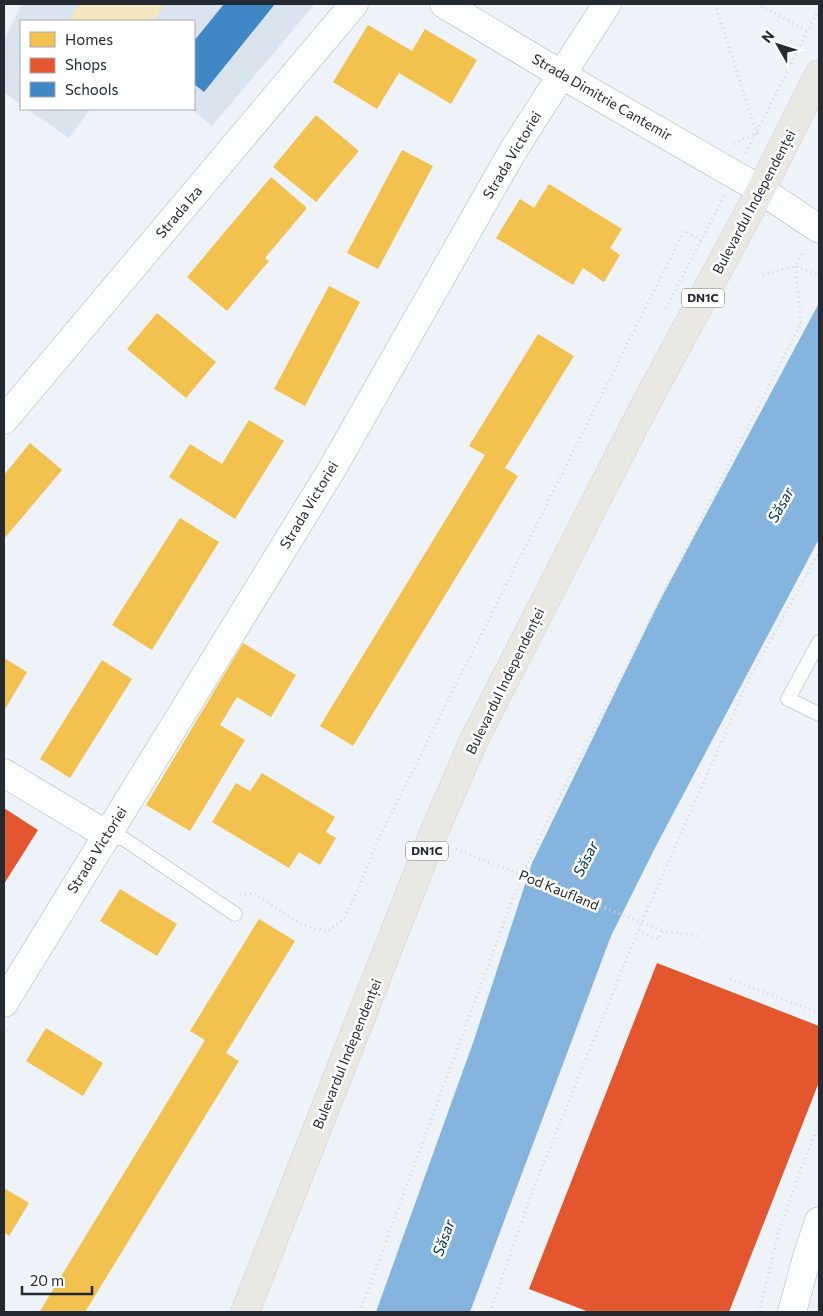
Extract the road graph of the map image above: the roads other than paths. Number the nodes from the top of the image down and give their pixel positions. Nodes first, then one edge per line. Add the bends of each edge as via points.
1 (354, 4) edge
2 (444, 4) edge
3 (607, 4) edge
4 (819, 74) edge
5 (562, 75) junction
6 (761, 190) junction
7 (819, 228) edge
8 (4, 420) edge
9 (819, 642) edge
10 (819, 714) edge
11 (4, 773) edge
12 (107, 835) junction
13 (235, 914) dead end
14 (4, 1003) edge
15 (819, 1221) edge
16 (245, 1312) edge
17 (792, 1312) edge

1 - 8 street, Strada Iza
2 - 5 street, Strada Dimitrie Cantemir
3 - 5 street, Strada Victoriei
4 - 6 main road, Bulevardul Independenței / DN1C
5 - 6 street, Strada Dimitrie Cantemir
5 - 12 street, Strada Victoriei via 514,149 332,469
6 - 7 street, Strada Dimitrie Cantemir
6 - 16 main road, Bulevardul Independenței / DN1C via 645,406 473,742 432,837
9 - 10 lane via 788,699
11 - 12 street
12 - 13 lane via 124,839
12 - 14 street, Strada Victoriei
15 - 17 street

